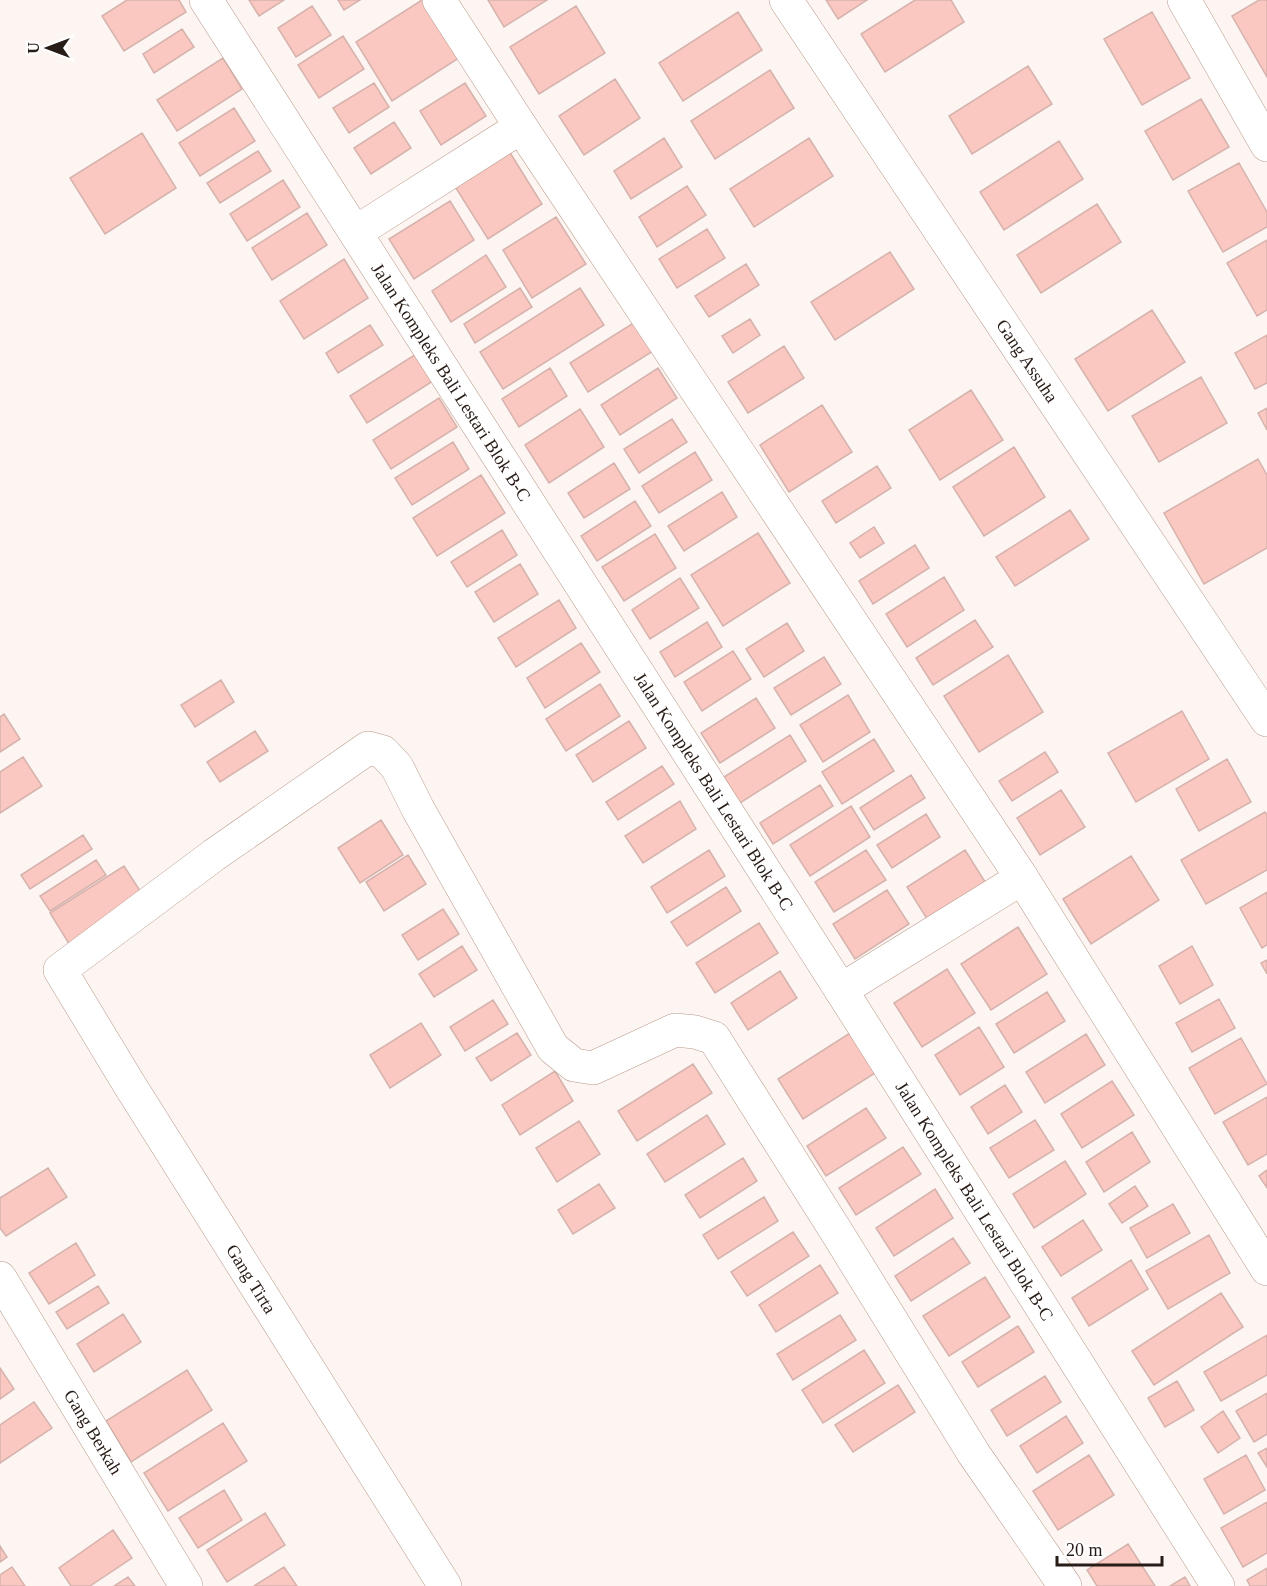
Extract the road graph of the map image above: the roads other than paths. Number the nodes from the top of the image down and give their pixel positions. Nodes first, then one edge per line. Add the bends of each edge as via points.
1 (206, 0) edge
2 (439, 0) edge
3 (786, 0) edge
4 (1184, 0) edge
5 (521, 127) junction
6 (1267, 145) edge
7 (356, 232) junction
8 (1267, 720) edge
9 (1022, 878) junction
10 (841, 990) junction
11 (1267, 1269) edge
12 (0, 1278) edge
13 (186, 1586) edge
14 (445, 1586) edge
15 (1065, 1586) edge
16 (1218, 1586) edge

1 - 7 street, Jalan Kompleks Bali Lestari Blok B-C
2 - 5 street
3 - 8 street, Gang Assuha
4 - 6 street
5 - 7 street
5 - 9 street
7 - 10 street, Jalan Kompleks Bali Lestari Blok B-C
9 - 10 street
9 - 11 street
10 - 16 street, Jalan Kompleks Bali Lestari Blok B-C
12 - 13 street, Gang Berkah
14 - 15 street, Gang Tirta via 60,970 214,855 368,748 382,752 397,767 417,809 554,1048 574,1065 592,1068 675,1030 714,1038 974,1454

